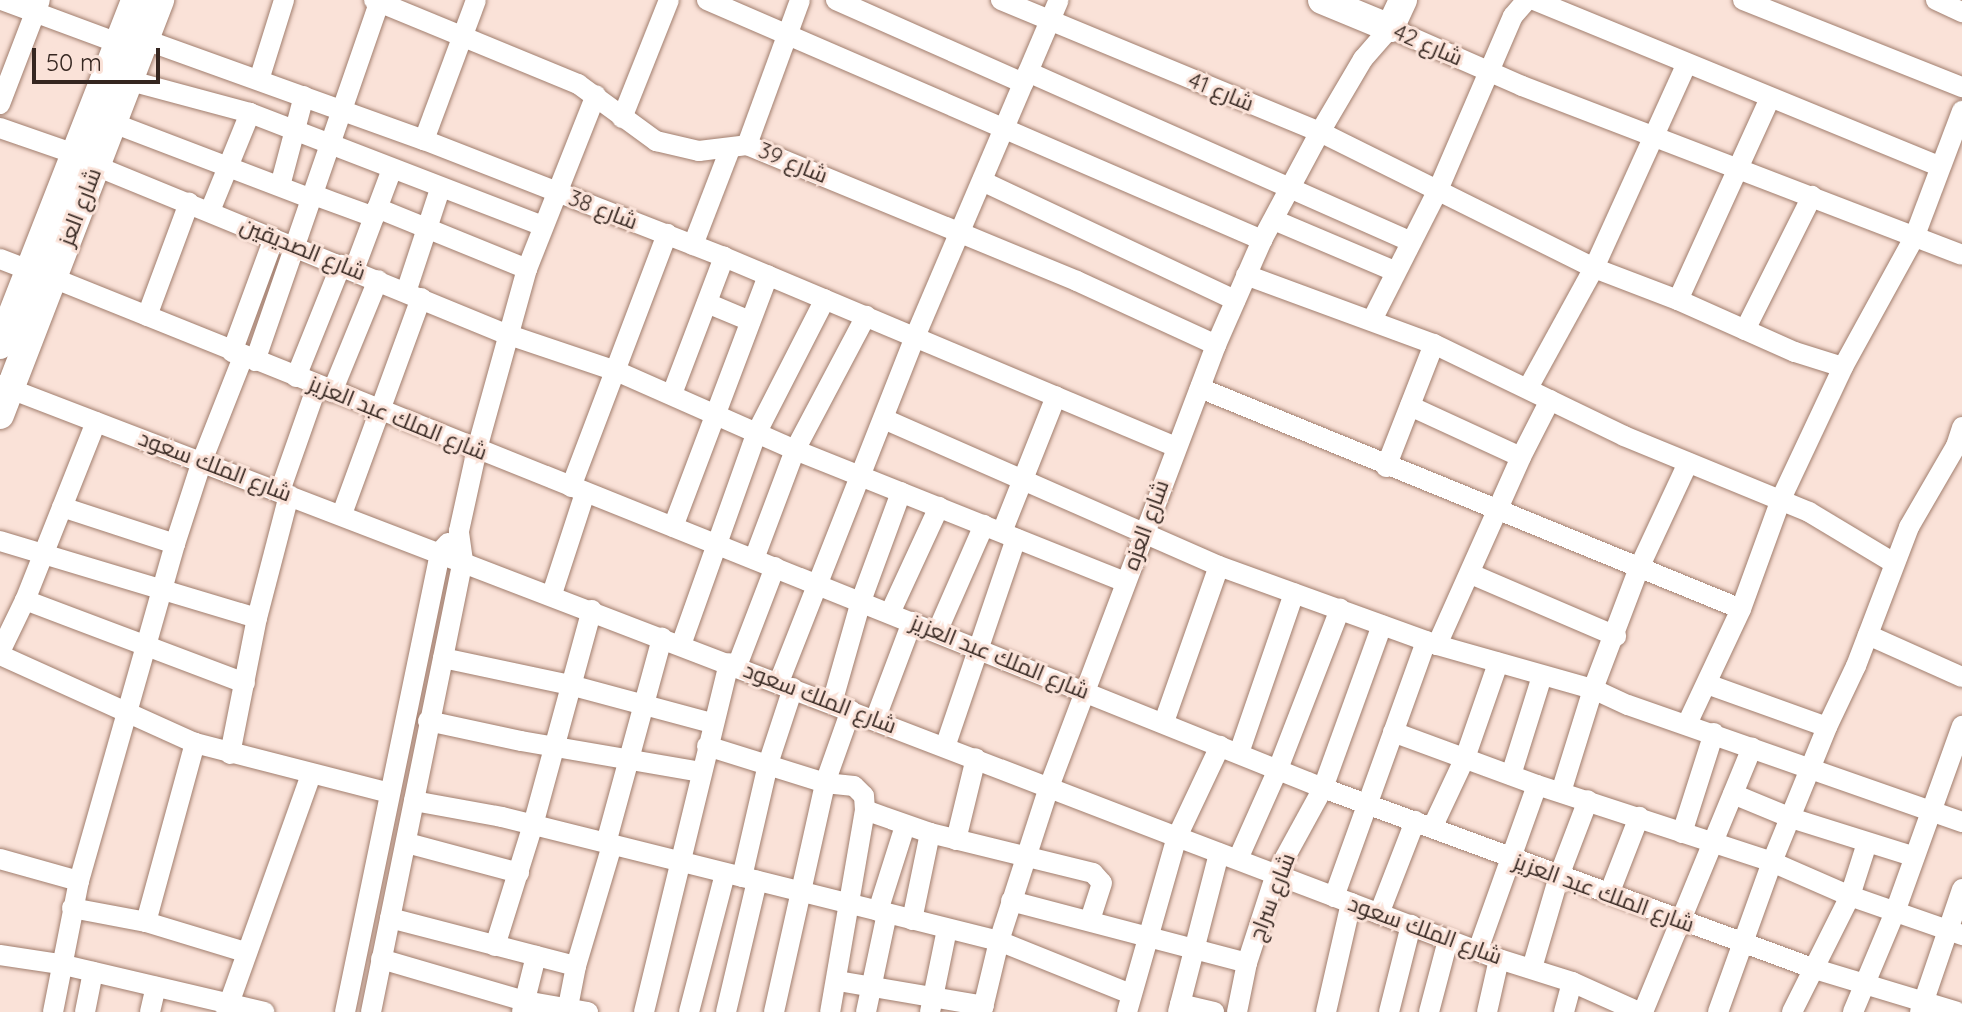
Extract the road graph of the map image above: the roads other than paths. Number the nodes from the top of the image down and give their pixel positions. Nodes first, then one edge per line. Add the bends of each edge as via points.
1 (2, 0) edge
2 (135, 0) edge
3 (160, 0) edge
4 (284, 0) edge
5 (476, 0) edge
6 (669, 0) edge
7 (707, 0) edge
8 (800, 0) edge
9 (836, 0) edge
10 (1001, 0) edge
11 (1059, 0) edge
12 (1322, 0) edge
13 (1403, 0) edge
14 (1527, 0) edge
15 (1534, 0) edge
16 (1743, 0) edge
17 (1936, 0) edge
18 (377, 1) edge
19 (1563, 5) edge
20 (37, 7) edge
21 (1962, 12) edge
22 (1379, 16) edge
23 (1050, 21) junction
24 (787, 33) junction
25 (463, 35) junction
26 (130, 41) junction
27 (1686, 65) junction
28 (1490, 71) junction
29 (1026, 77) junction
30 (127, 80) junction
31 (259, 80) junction
32 (1962, 87) edge
33 (596, 95) junction
34 (304, 96) junction
35 (1770, 98) junction
36 (0, 104) edge
37 (342, 111) junction
38 (1962, 111) edge
39 (250, 113) junction
40 (622, 118) junction
41 (113, 123) junction
42 (0, 128) edge
43 (1004, 128) junction
44 (295, 130) junction
45 (1320, 132) junction
46 (1655, 136) junction
47 (424, 140) junction
48 (330, 145) junction
49 (739, 147) junction
50 (85, 160) junction
51 (229, 166) junction
52 (1939, 166) junction
53 (1735, 168) junction
54 (392, 169) junction
55 (982, 181) junction
56 (280, 186) junction
57 (1291, 187) junction
58 (440, 189) junction
59 (1438, 190) junction
60 (556, 192) junction
61 (1812, 196) junction
62 (313, 197) junction
63 (189, 203) junction
64 (210, 211) junction
65 (376, 212) junction
66 (1274, 220) junction
67 (428, 226) junction
68 (543, 226) junction
69 (961, 232) junction
70 (667, 234) junction
71 (274, 238) junction
72 (1914, 238) junction
73 (1262, 240) junction
74 (1410, 241) junction
75 (693, 245) junction
76 (297, 247) junction
77 (1962, 255) edge
78 (724, 257) junction
79 (0, 259) edge
80 (347, 267) junction
81 (1594, 268) junction
82 (527, 269) junction
83 (1394, 271) junction
84 (42, 274) junction
85 (768, 275) junction
86 (1246, 275) junction
87 (378, 280) junction
88 (414, 295) junction
89 (825, 299) junction
90 (1235, 300) junction
91 (1678, 300) junction
92 (707, 303) junction
93 (147, 316) junction
94 (866, 316) junction
95 (1372, 320) junction
96 (750, 321) junction
97 (1745, 330) junction
98 (509, 335) junction
99 (915, 337) junction
100 (1434, 344) junction
101 (0, 345) edge
102 (1216, 345) junction
103 (243, 357) junction
104 (1843, 367) junction
105 (616, 371) junction
106 (296, 377) junction
107 (1200, 388) junction
108 (1528, 388) junction
109 (325, 389) junction
110 (672, 394) junction
111 (3, 396) edge
112 (1056, 396) junction
113 (1550, 400) junction
114 (1410, 406) junction
115 (378, 410) junction
116 (715, 414) junction
117 (884, 419) junction
118 (96, 422) junction
119 (757, 432) junction
120 (1960, 440) edge
121 (1175, 447) junction
122 (477, 449) junction
123 (795, 450) junction
124 (1521, 457) junction
125 (202, 461) junction
126 (1688, 463) junction
127 (1386, 467) junction
128 (862, 476) junction
129 (1022, 481) junction
130 (578, 490) junction
131 (901, 492) junction
132 (284, 493) junction
133 (1781, 499) junction
134 (62, 507) junction
135 (939, 507) junction
136 (1499, 512) junction
137 (342, 514) junction
138 (673, 527) junction
139 (459, 531) junction
140 (1001, 532) junction
141 (1143, 532) junction
142 (0, 541) edge
143 (175, 544) junction
144 (717, 544) junction
145 (440, 552) junction
146 (43, 553) junction
147 (754, 559) junction
148 (463, 561) junction
149 (1894, 563) junction
150 (1219, 566) junction
151 (775, 567) junction
152 (1639, 568) junction
153 (1471, 574) junction
154 (1125, 582) junction
155 (819, 585) junction
156 (162, 592) junction
157 (1294, 593) junction
158 (552, 594) junction
159 (25, 600) junction
160 (861, 601) junction
161 (1340, 609) junction
162 (1741, 609) junction
163 (592, 610) junction
164 (890, 613) junction
165 (257, 618) junction
166 (912, 622) junction
167 (1382, 625) junction
168 (937, 632) junction
169 (1868, 635) junction
170 (1616, 636) junction
171 (671, 642) junction
172 (1432, 643) junction
173 (147, 646) junction
174 (980, 648) junction
175 (0, 654) edge
176 (443, 658) junction
177 (1498, 663) junction
178 (733, 664) junction
179 (1542, 676) junction
180 (1962, 677) edge
181 (245, 683) junction
182 (1707, 684) junction
183 (570, 685) junction
184 (786, 685) junction
185 (1593, 689) junction
186 (1086, 691) junction
187 (646, 705) junction
188 (842, 707) junction
189 (126, 715) junction
190 (875, 720) junction
191 (428, 721) junction
192 (1164, 722) junction
193 (712, 723) junction
194 (1687, 724) junction
195 (1962, 726) edge
196 (1827, 727) junction
197 (1393, 732) junction
198 (1714, 733) junction
199 (195, 743) junction
200 (707, 746) junction
201 (555, 747) junction
202 (945, 747) junction
203 (1752, 748) junction
204 (1230, 750) junction
205 (230, 754) junction
206 (976, 758) junction
207 (1465, 758) junction
208 (628, 759) junction
209 (768, 764) junction
210 (1278, 769) junction
211 (1811, 769) junction
212 (700, 772) junction
213 (311, 774) junction
214 (1511, 775) junction
215 (825, 783) junction
216 (1537, 785) junction
217 (1049, 787) junction
218 (1323, 788) junction
219 (1561, 792) junction
220 (390, 793) junction
221 (1733, 794) junction
222 (1588, 800) junction
223 (414, 801) junction
224 (1368, 803) junction
225 (1931, 809) junction
226 (865, 810) junction
227 (1639, 817) junction
228 (1791, 818) junction
229 (1962, 822) edge
230 (1423, 824) junction
231 (533, 825) junction
232 (905, 826) junction
233 (930, 833) junction
234 (1682, 833) junction
235 (1177, 837) junction
236 (956, 840) junction
237 (407, 843) junction
238 (1867, 843) junction
239 (609, 844) junction
240 (1712, 844) junction
241 (1026, 856) junction
242 (1228, 856) junction
243 (1912, 856) junction
244 (0, 859) edge
245 (1511, 860) junction
246 (683, 862) junction
247 (1772, 862) junction
248 (519, 873) junction
249 (1276, 874) junction
250 (1559, 876) junction
251 (741, 877) junction
252 (79, 881) junction
253 (1962, 889) edge
254 (799, 892) junction
255 (1609, 894) junction
256 (1850, 896) junction
257 (1342, 900) junction
258 (1011, 901) junction
259 (847, 903) junction
260 (72, 908) junction
261 (882, 912) junction
262 (1895, 912) junction
263 (1379, 914) junction
264 (390, 918) junction
265 (912, 920) junction
266 (1090, 921) junction
267 (1680, 921) junction
268 (146, 922) junction
269 (1411, 925) junction
270 (947, 929) junction
271 (1955, 933) edge
272 (1148, 937) junction
273 (1448, 940) junction
274 (999, 941) junction
275 (1741, 943) junction
276 (495, 946) junction
277 (1194, 949) junction
278 (1478, 950) junction
279 (245, 952) junction
280 (0, 955) edge
281 (536, 956) junction
282 (381, 959) junction
283 (1499, 959) junction
284 (1247, 963) junction
285 (60, 964) junction
286 (576, 966) junction
287 (1532, 968) junction
288 (1815, 969) junction
289 (93, 972) junction
290 (838, 981) junction
291 (1572, 982) junction
292 (872, 986) junction
293 (1866, 986) junction
294 (156, 987) junction
295 (1129, 1003) edge
296 (932, 1005) edge
297 (524, 1006) edge
298 (227, 1007) edge
299 (1922, 1007) edge
300 (1179, 1008) edge
301 (983, 1009) edge
302 (574, 1010) edge
303 (53, 1012) edge
304 (85, 1012) edge
305 (150, 1012) edge
306 (264, 1012) edge
307 (345, 1012) edge
308 (371, 1012) edge
309 (644, 1012) edge
310 (689, 1012) edge
311 (726, 1012) edge
312 (774, 1012) edge
313 (830, 1012) edge
314 (866, 1012) edge
315 (1214, 1012) edge
316 (1237, 1012) edge
317 (1326, 1012) edge
318 (1389, 1012) edge
319 (1429, 1012) edge
320 (1487, 1012) edge
321 (1564, 1012) edge
322 (1638, 1012) edge
323 (1718, 1012) edge
324 (1792, 1012) edge
325 (1853, 1012) edge
326 (1957, 1012) edge

1 - 20 street, شارع 38
2 - 26 main road, شارع العز
3 - 26 main road, شارع العز
4 - 31 street
5 - 25 street
6 - 40 street
7 - 24 street
8 - 24 street
9 - 29 street
10 - 23 street, شارع 41
11 - 23 street
12 - 22 main road, شارع 42
13 - 22 main road, شارع العزه
14 - 28 street via 1513,16
15 - 19 street
16 - 32 street
17 - 21 street
18 - 25 street, شارع 39
18 - 37 street
19 - 27 street
20 - 26 street, شارع 38
20 - 36 street
22 - 28 street, شارع 42
22 - 45 street, شارع العزه via 1363,59
23 - 29 street
23 - 45 street, شارع 41
24 - 43 street
24 - 49 street
25 - 33 street, شارع 39
25 - 47 street
26 - 30 main road, شارع العز
26 - 31 street, شارع 38
26 - 50 main road, شارع العز
27 - 35 street
27 - 46 street
28 - 46 street, شارع 42
28 - 59 street
29 - 43 street
29 - 57 street
30 - 39 street
30 - 41 main road, شارع العز
31 - 34 street, شارع 38
33 - 40 street, شارع 39
33 - 60 street
34 - 37 street, شارع 38
34 - 44 street
35 - 52 street
35 - 53 street
37 - 47 street, شارع 38
37 - 48 street
38 - 52 street
39 - 44 street
39 - 51 street
40 - 49 street, شارع 39 via 656,141 676,147
41 - 50 main road, شارع العز
41 - 51 street
42 - 50 street, شارع الصديقين
43 - 55 street
43 - 73 street
44 - 48 street
44 - 56 street
45 - 57 street, شارع العزه
45 - 59 street, شارع 41
46 - 53 street, شارع 42
46 - 81 street
47 - 60 street, شارع 38
48 - 54 street
48 - 62 street
49 - 69 street, شارع 39
49 - 75 street
50 - 63 street, شارع الصديقين
50 - 84 main road, شارع العز
51 - 56 street
51 - 64 street
52 - 72 street
53 - 61 street, شارع 42
53 - 91 street
54 - 58 street
54 - 65 street
55 - 69 street
55 - 90 street
56 - 62 street
57 - 66 street, شارع العزه
57 - 74 street
58 - 67 street
58 - 68 street
59 - 74 street
59 - 81 street, شارع 41
60 - 68 street
60 - 70 street, شارع 38
61 - 72 street, شارع 42
61 - 97 street
62 - 65 street
62 - 76 street
63 - 64 street, شارع الصديقين
63 - 93 street
64 - 71 street, شارع الصديقين
65 - 67 street
65 - 80 street
66 - 73 street, شارع العزه
66 - 83 street
67 - 82 street
67 - 88 street
68 - 82 street
69 - 99 street
69 - 102 street, شارع 39
70 - 75 street, شارع 38
70 - 105 street
71 - 76 street, شارع الصديقين
71 - 103 street
72 - 77 street, شارع 42
72 - 104 street
73 - 86 street, شارع العزه
74 - 83 street
75 - 78 street, شارع 38
76 - 80 street, شارع الصديقين
76 - 103 street
78 - 85 street, شارع 38
78 - 92 street
79 - 84 street, شارع الملك عبد العزيز
80 - 87 street, شارع الصديقين
80 - 106 street
81 - 91 street, شارع 41
81 - 108 street
82 - 98 street
83 - 95 street
84 - 93 street, شارع الملك عبد العزيز
84 - 101 main road, شارع العز
84 - 111 main road, شارع العز
85 - 89 street, شارع 38
85 - 96 street
86 - 90 street, شارع العزه
86 - 95 street
87 - 88 street, شارع الصديقين
87 - 109 street
88 - 98 street, شارع الصديقين
88 - 115 street
89 - 94 street, شارع 38
89 - 119 street
90 - 102 street, شارع العزه
91 - 97 street, شارع 41
92 - 96 street
92 - 110 street
93 - 103 street, شارع الملك عبد العزيز
94 - 99 street, شارع 38
94 - 123 street
95 - 100 street
96 - 116 street
97 - 104 street, شارع 41
98 - 105 street, شارع الصديقين
98 - 122 street
99 - 112 street, شارع 38
99 - 117 street
100 - 108 street
100 - 114 street
102 - 107 street, شارع العزه
103 - 106 street, شارع الملك عبد العزيز
103 - 125 street
104 - 133 street
105 - 110 street, شارع الصديقين
105 - 130 street
106 - 109 street, شارع الملك عبد العزيز
107 - 121 street, شارع العزه
107 - 127 street
108 - 113 street
109 - 115 street, شارع الملك عبد العزيز
109 - 132 street
110 - 116 street, شارع الصديقين
111 - 118 street, شارع الملك سعود
112 - 121 street, شارع 38
112 - 129 street
113 - 124 street
113 - 126 street
114 - 124 street
114 - 127 street
115 - 122 street, شارع الملك عبد العزيز
115 - 137 street
116 - 119 street, شارع الصديقين
116 - 138 street
117 - 128 street
117 - 129 street
118 - 125 street, شارع الملك سعود
118 - 134 street
119 - 123 street, شارع الصديقين
119 - 144 street
120 - 149 street
121 - 141 street, شارع العزه
122 - 130 street, شارع الملك عبد العزيز
122 - 139 street
123 - 128 street, شارع الصديقين
123 - 147 street
124 - 136 street
125 - 132 street, شارع الملك سعود
125 - 143 street
126 - 133 street
126 - 152 street
127 - 136 street
128 - 131 street, شارع الصديقين
128 - 155 street
129 - 140 street
129 - 141 street
130 - 138 street, شارع الملك عبد العزيز
130 - 158 street
131 - 135 street, شارع الصديقين
131 - 160 street
132 - 137 street, شارع الملك سعود
132 - 165 street
133 - 149 street
133 - 162 street
134 - 143 street
134 - 146 street
135 - 140 street, شارع الصديقين
135 - 164 street
136 - 152 street
136 - 153 street
137 - 145 street, شارع الملك سعود
138 - 144 street, شارع الملك عبد العزيز
139 - 145 street
139 - 148 street
140 - 154 street, شارع الصديقين
140 - 168 street
140 - 174 street
141 - 150 street
141 - 154 street, شارع العزه
142 - 146 street
143 - 156 street
144 - 147 street, شارع الملك عبد العزيز
144 - 171 street
145 - 148 street, شارع الملك سعود
145 - 220 street
146 - 156 street
146 - 159 street
147 - 151 street, شارع الملك عبد العزيز
148 - 158 street, شارع الملك سعود
148 - 176 street
149 - 169 street
150 - 157 street
150 - 192 street
151 - 155 street, شارع الملك عبد العزيز
151 - 178 street
152 - 162 street
152 - 170 street
153 - 170 street
153 - 172 street
154 - 186 street, شارع العزه
155 - 160 street, شارع الملك عبد العزيز
155 - 184 street
156 - 165 street
156 - 173 street
157 - 161 street
157 - 204 street
158 - 163 street, شارع الملك سعود
159 - 173 street
159 - 175 street
160 - 164 street, شارع الملك عبد العزيز
160 - 188 street
161 - 167 street
161 - 210 street
162 - 182 street
163 - 171 street, شارع الملك سعود
163 - 183 street
164 - 166 street, شارع الملك عبد العزيز
165 - 181 street
166 - 168 street, شارع الملك عبد العزيز
166 - 190 street
167 - 172 street
167 - 218 street, شارع سراج
168 - 174 street, شارع الملك عبد العزيز
169 - 180 street
169 - 196 street
170 - 185 street
171 - 178 street, شارع الملك سعود
171 - 187 street
172 - 177 street
172 - 197 street
173 - 181 street
173 - 189 street
174 - 186 street, شارع الملك عبد العزيز
174 - 202 street
175 - 189 street
176 - 183 street
176 - 191 street
177 - 179 street
177 - 207 street
178 - 184 street, شارع الملك سعود
178 - 193 street
179 - 185 street
179 - 214 street
181 - 205 street
182 - 194 street
182 - 196 street
183 - 187 street
183 - 201 street
184 - 188 street, شارع الملك سعود
184 - 209 street
185 - 194 street
185 - 219 street
186 - 192 street, شارع الملك عبد العزيز
186 - 217 street, شارع العزه
187 - 193 street
187 - 208 street
188 - 190 street, شارع الملك سعود
188 - 215 street
189 - 199 street
189 - 252 street
190 - 202 street, شارع الملك سعود
191 - 201 street
191 - 223 street
192 - 204 street, شارع الملك عبد العزيز
193 - 200 street
194 - 198 street
195 - 225 street
196 - 211 street
197 - 207 street
197 - 224 street
198 - 203 street
198 - 234 street
199 - 205 street
199 - 268 street
200 - 209 street
200 - 212 street
201 - 208 street
201 - 231 street
202 - 206 street, شارع الملك سعود
203 - 211 street
203 - 221 street
204 - 210 street, شارع الملك عبد العزيز
204 - 235 street
205 - 213 street
206 - 217 street, شارع الملك سعود
206 - 236 street
207 - 214 street
207 - 230 street
208 - 212 street
208 - 239 street
209 - 215 street
209 - 251 street
210 - 218 street, شارع الملك عبد العزيز
210 - 242 street
211 - 225 street
211 - 228 street
212 - 246 street
213 - 220 street
213 - 279 street
214 - 216 street
215 - 226 street via 857,788
215 - 254 street
216 - 219 street
216 - 245 street
217 - 235 street, شارع الملك سعود
217 - 241 street, شارع العزه
218 - 224 street, شارع الملك عبد العزيز
218 - 249 street, شارع سراج
219 - 222 street
220 - 307 street
221 - 228 street
221 - 240 street
222 - 227 street
222 - 250 street
223 - 231 street
223 - 237 street
224 - 230 street, شارع الملك عبد العزيز
224 - 257 street
225 - 229 street
225 - 243 street
226 - 232 street
226 - 259 street
227 - 234 street
227 - 255 street
228 - 238 street
228 - 247 street
230 - 245 street, شارع الملك عبد العزيز
230 - 263 street
231 - 239 street
231 - 248 street
232 - 233 street
232 - 261 street
233 - 236 street
233 - 265 street
234 - 240 street
235 - 242 street, شارع الملك سعود
235 - 272 street
236 - 241 street
237 - 248 street
237 - 264 street
238 - 243 street
238 - 256 street
239 - 246 street
239 - 286 street
240 - 247 street
240 - 267 street
241 - 258 street, شارع العزه
241 - 266 street via 1098,875 1102,886
242 - 249 street, شارع الملك سعود
242 - 277 street
243 - 262 street
244 - 252 street
245 - 250 street, شارع الملك عبد العزيز
245 - 278 street
246 - 251 street
246 - 309 street
247 - 256 street
247 - 275 street
248 - 276 street
249 - 257 street, شارع الملك سعود
249 - 284 street, شارع سراج
250 - 255 street, شارع الملك عبد العزيز
250 - 287 street
251 - 254 street
251 - 310 street
251 - 311 street
252 - 260 street
253 - 271 street
254 - 259 street
254 - 312 street
255 - 267 street, شارع الملك عبد العزيز
256 - 262 street
256 - 288 street
257 - 263 street, شارع الملك سعود
257 - 317 street
258 - 266 street
258 - 274 street, شارع العزه
259 - 261 street
259 - 290 street
260 - 268 street
260 - 285 street
261 - 265 street
261 - 292 street
262 - 271 street
262 - 293 street
263 - 269 street, شارع الملك سعود
264 - 276 street
264 - 282 street
265 - 270 street
266 - 272 street
267 - 275 street, شارع الملك عبد العزيز
267 - 322 street
268 - 279 street
269 - 273 street, شارع الملك سعود
269 - 318 street
270 - 274 street
270 - 296 street
271 - 299 street
272 - 277 street
272 - 295 street
273 - 278 street, شارع الملك سعود
273 - 319 street
274 - 295 street
274 - 301 street, شارع العزه
275 - 288 street, شارع الملك عبد العزيز
275 - 323 street
276 - 281 street
277 - 284 street
277 - 300 street
278 - 283 street, شارع الملك سعود
279 - 298 street
280 - 285 street
281 - 286 street
281 - 297 street
282 - 297 street
282 - 308 street
283 - 287 street, شارع الملك سعود
283 - 320 street
284 - 316 street, شارع سراج
285 - 289 street
285 - 303 street
286 - 302 street
287 - 291 street, شارع الملك سعود
288 - 293 street, شارع الملك عبد العزيز
288 - 324 street
289 - 294 street
289 - 304 street
290 - 292 street
290 - 313 street
291 - 321 street
291 - 322 street, شارع الملك سعود
292 - 296 street
292 - 314 street
293 - 299 street, شارع الملك عبد العزيز
293 - 325 street
294 - 298 street
294 - 305 street
296 - 301 street
297 - 302 street
298 - 306 street
299 - 326 street, شارع الملك عبد العزيز
300 - 315 street

